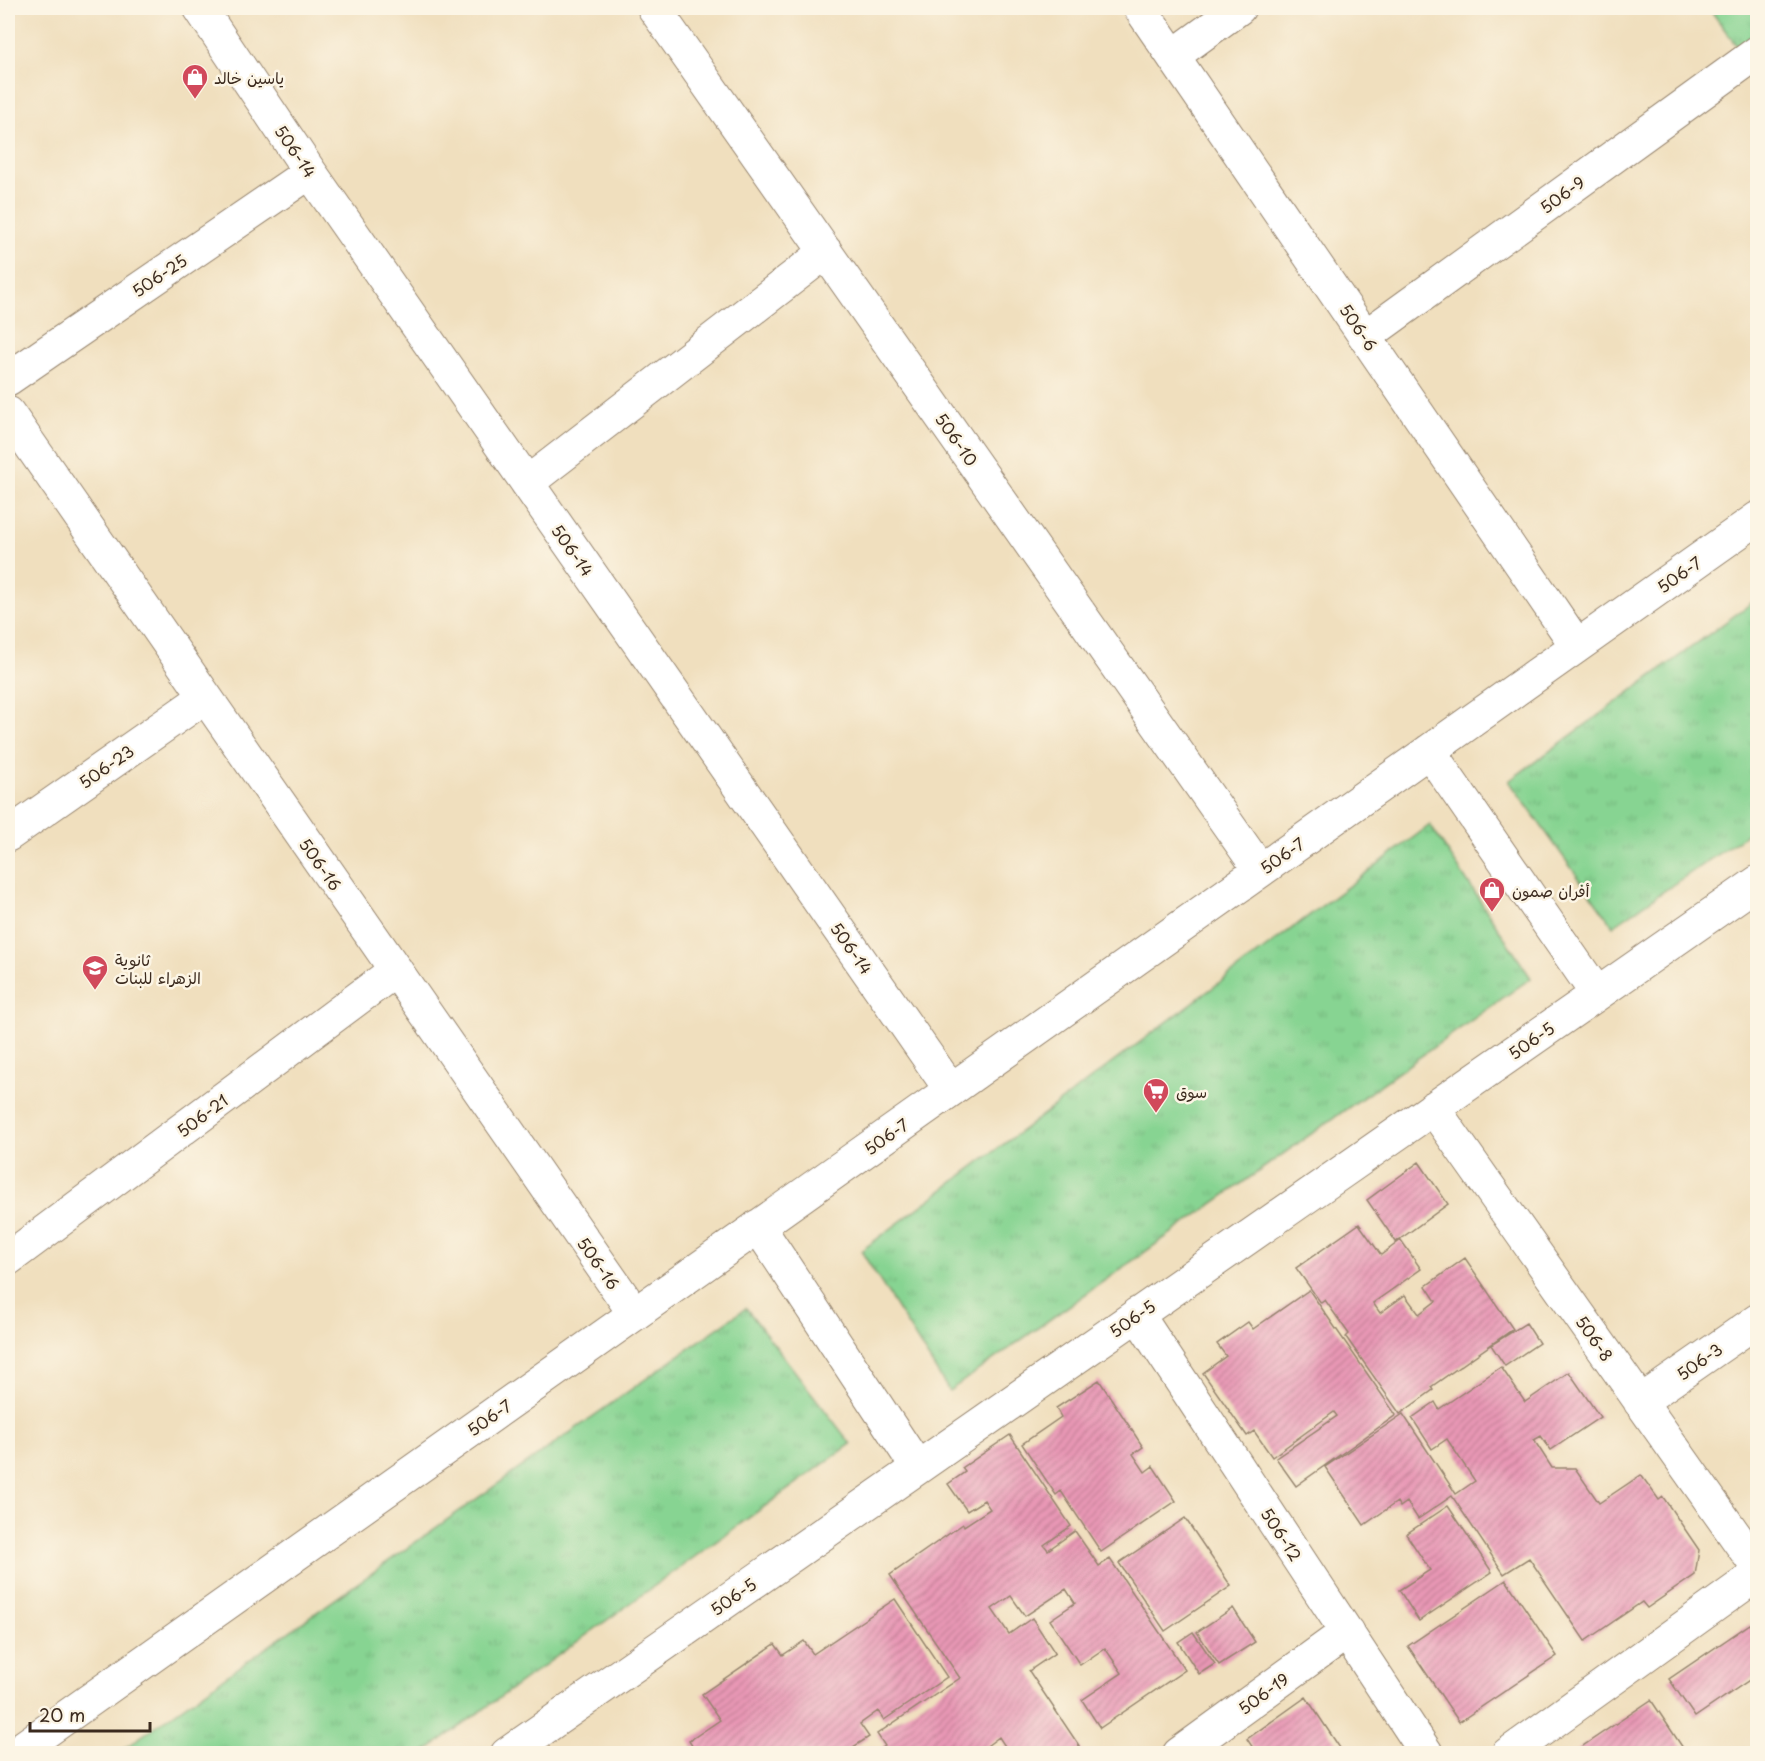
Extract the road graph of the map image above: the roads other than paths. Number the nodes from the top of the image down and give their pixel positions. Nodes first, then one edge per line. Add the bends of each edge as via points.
1 (200, 8) edge
2 (654, 8) edge
3 (1140, 8) edge
4 (1239, 8) edge
5 (1758, 52) edge
6 (1173, 56) junction
7 (309, 172) junction
8 (826, 252) junction
9 (1366, 336) junction
10 (8, 379) edge
11 (8, 413) edge
12 (527, 483) junction
13 (1758, 518) edge
14 (1577, 646) junction
15 (205, 697) junction
16 (1430, 751) junction
17 (8, 835) edge
18 (1260, 870) junction
19 (1758, 882) edge
20 (396, 970) junction
21 (1597, 994) junction
22 (951, 1090) junction
23 (1433, 1108) junction
24 (758, 1226) junction
25 (8, 1259) edge
26 (635, 1314) junction
27 (1137, 1314) junction
28 (1758, 1320) edge
29 (1640, 1402) junction
30 (917, 1467) junction
31 (1758, 1568) edge
32 (1758, 1574) edge
33 (1347, 1632) junction
34 (14, 1754) edge
35 (507, 1754) edge
36 (1179, 1754) edge
37 (1427, 1754) edge
38 (1508, 1754) edge

1 - 7 street, 506-14
2 - 8 street, 506-10
3 - 6 street, 506-6
4 - 6 street
5 - 9 street, 506-9
6 - 9 street, 506-6
7 - 10 street, 506-25
7 - 12 street, 506-14
8 - 12 street
8 - 18 street, 506-10
9 - 14 street, 506-6
11 - 15 street, 506-16
12 - 22 street, 506-14
13 - 14 street, 506-7
14 - 16 street, 506-7
15 - 17 street, 506-23
15 - 20 street, 506-16
16 - 18 street, 506-7
16 - 21 street
18 - 22 street, 506-7
19 - 21 street, 506-5
20 - 25 street, 506-21
20 - 26 street, 506-16
21 - 23 street, 506-5
22 - 24 street, 506-7
23 - 27 street, 506-5
23 - 29 street, 506-8
24 - 26 street, 506-7
24 - 30 street
26 - 34 street, 506-7
27 - 30 street, 506-5
27 - 33 street, 506-12
28 - 29 street, 506-3
29 - 31 street, 506-8
30 - 35 street, 506-5
32 - 38 street
33 - 36 street, 506-19
33 - 37 street, 506-12

